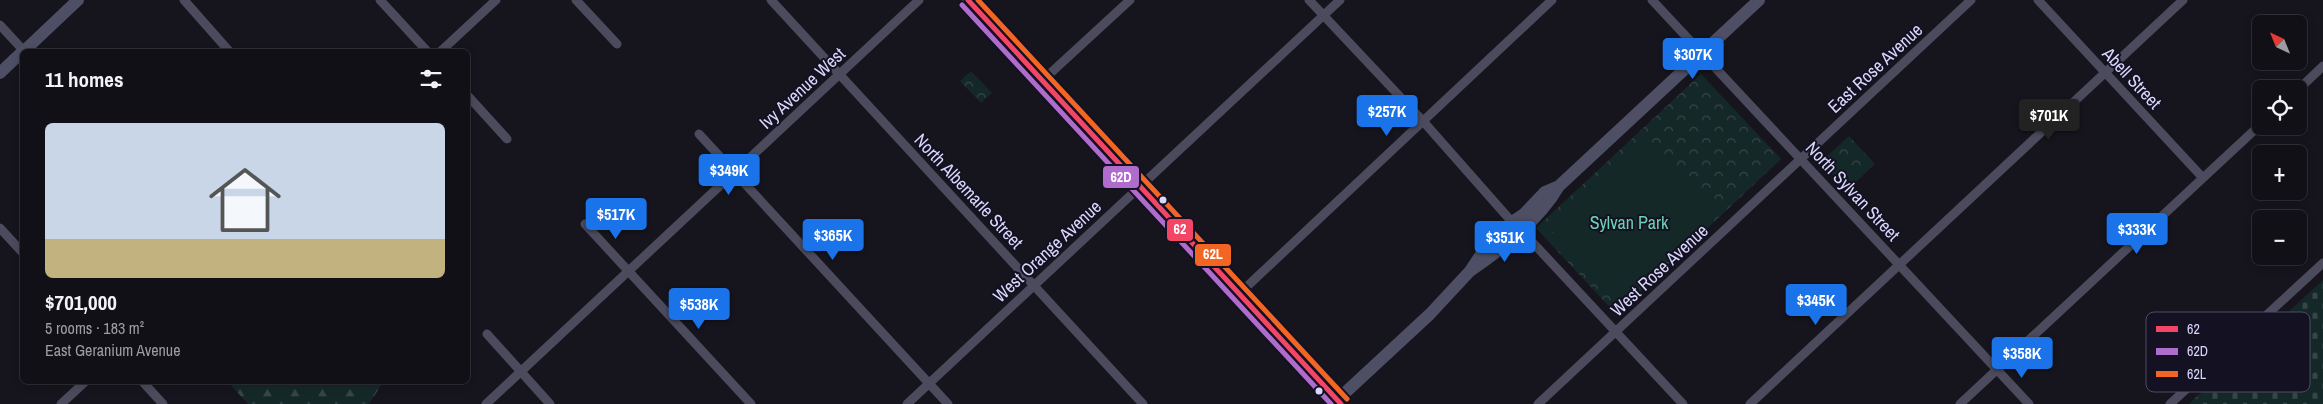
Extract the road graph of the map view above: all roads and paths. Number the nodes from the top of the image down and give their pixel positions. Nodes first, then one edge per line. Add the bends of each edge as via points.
1 (78, 0) edge
2 (184, 0) edge
3 (380, 0) edge
4 (496, 0) edge
5 (576, 0) edge
6 (770, 0) edge
7 (919, 0) edge
8 (968, 0) edge
9 (1130, 0) edge
10 (1309, 0) edge
11 (1340, 0) edge
12 (1552, 0) edge
13 (1652, 0) edge
14 (1759, 0) edge
15 (1970, 0) edge
16 (2038, 0) edge
17 (2183, 0) edge
18 (1323, 16) junction
19 (0, 25) edge
20 (616, 44) dead end
21 (21, 49) edge
22 (25, 49) edge
23 (227, 49) edge
24 (425, 49) edge
25 (443, 49) edge
26 (20, 54) edge
27 (1701, 54) junction
28 (2323, 66) edge
29 (0, 73) edge
30 (2106, 73) junction
31 (840, 75) junction
32 (1043, 80) junction
33 (2307, 81) edge
34 (470, 98) edge
35 (1422, 120) junction
36 (2252, 132) edge
37 (699, 134) dead end
38 (507, 139) dead end
39 (1801, 159) junction
40 (736, 173) junction
41 (2203, 178) junction
42 (1141, 186) junction
43 (585, 224) dead end
44 (1517, 226) junction
45 (0, 228) edge
46 (20, 250) edge
47 (2323, 263) edge
48 (1899, 265) junction
49 (629, 272) junction
50 (1034, 285) junction
51 (1240, 293) junction
52 (2270, 312) edge
53 (1617, 332) junction
54 (487, 334) dead end
55 (1997, 369) junction
56 (521, 372) junction
57 (929, 383) junction
58 (83, 384) edge
59 (145, 384) edge
60 (2183, 392) edge
61 (1335, 402) edge
62 (61, 404) edge
63 (163, 404) edge
64 (486, 404) edge
65 (550, 404) edge
66 (750, 404) edge
67 (907, 404) edge
68 (948, 404) edge
69 (1143, 404) edge
70 (1538, 404) edge
71 (1683, 404) edge
72 (1750, 404) edge
73 (1960, 404) edge
74 (2029, 404) edge
75 (2170, 404) edge

1 - 22 main road
2 - 23 street
3 - 24 street
4 - 25 street
5 - 20 street
6 - 31 street, North Albemarle Street
7 - 31 street, Ivy Avenue West
8 - 32 main road
9 - 32 street
10 - 18 street
11 - 18 street, West Orange Avenue
12 - 35 street
13 - 27 street, North Sylvan Street
14 - 27 main road
15 - 39 street, East Rose Avenue
16 - 30 street, Abell Street
17 - 30 street
18 - 35 street
18 - 42 street, West Orange Avenue
19 - 21 street
26 - 29 main road
27 - 39 street, North Sylvan Street
27 - 44 main road via 1559,186 1546,192
28 - 33 street
30 - 41 street, Abell Street
30 - 48 street
31 - 40 street, Ivy Avenue West
31 - 50 street, North Albemarle Street
32 - 42 main road
34 - 38 street
35 - 44 street
35 - 51 street
36 - 41 street
37 - 40 street
39 - 48 street, North Sylvan Street
39 - 53 street, West Rose Avenue
40 - 49 street, Ivy Avenue West
40 - 57 street
41 - 55 street
42 - 50 street, West Orange Avenue
42 - 51 main road
43 - 49 street
44 - 53 street
44 - 61 main road via 1492,256 1470,271 1430,314
45 - 46 street
47 - 52 street
48 - 55 street, North Sylvan Street
48 - 72 street
49 - 56 street, Ivy Avenue West
49 - 66 street
50 - 57 street, West Orange Avenue
50 - 69 street, North Albemarle Street
51 - 61 main road
53 - 70 street, West Rose Avenue
53 - 71 street
54 - 56 street
55 - 73 street
55 - 74 street, North Sylvan Street
56 - 64 street, Ivy Avenue West
56 - 65 street
57 - 67 street, West Orange Avenue
57 - 68 street
58 - 62 street
59 - 63 street
60 - 75 street

